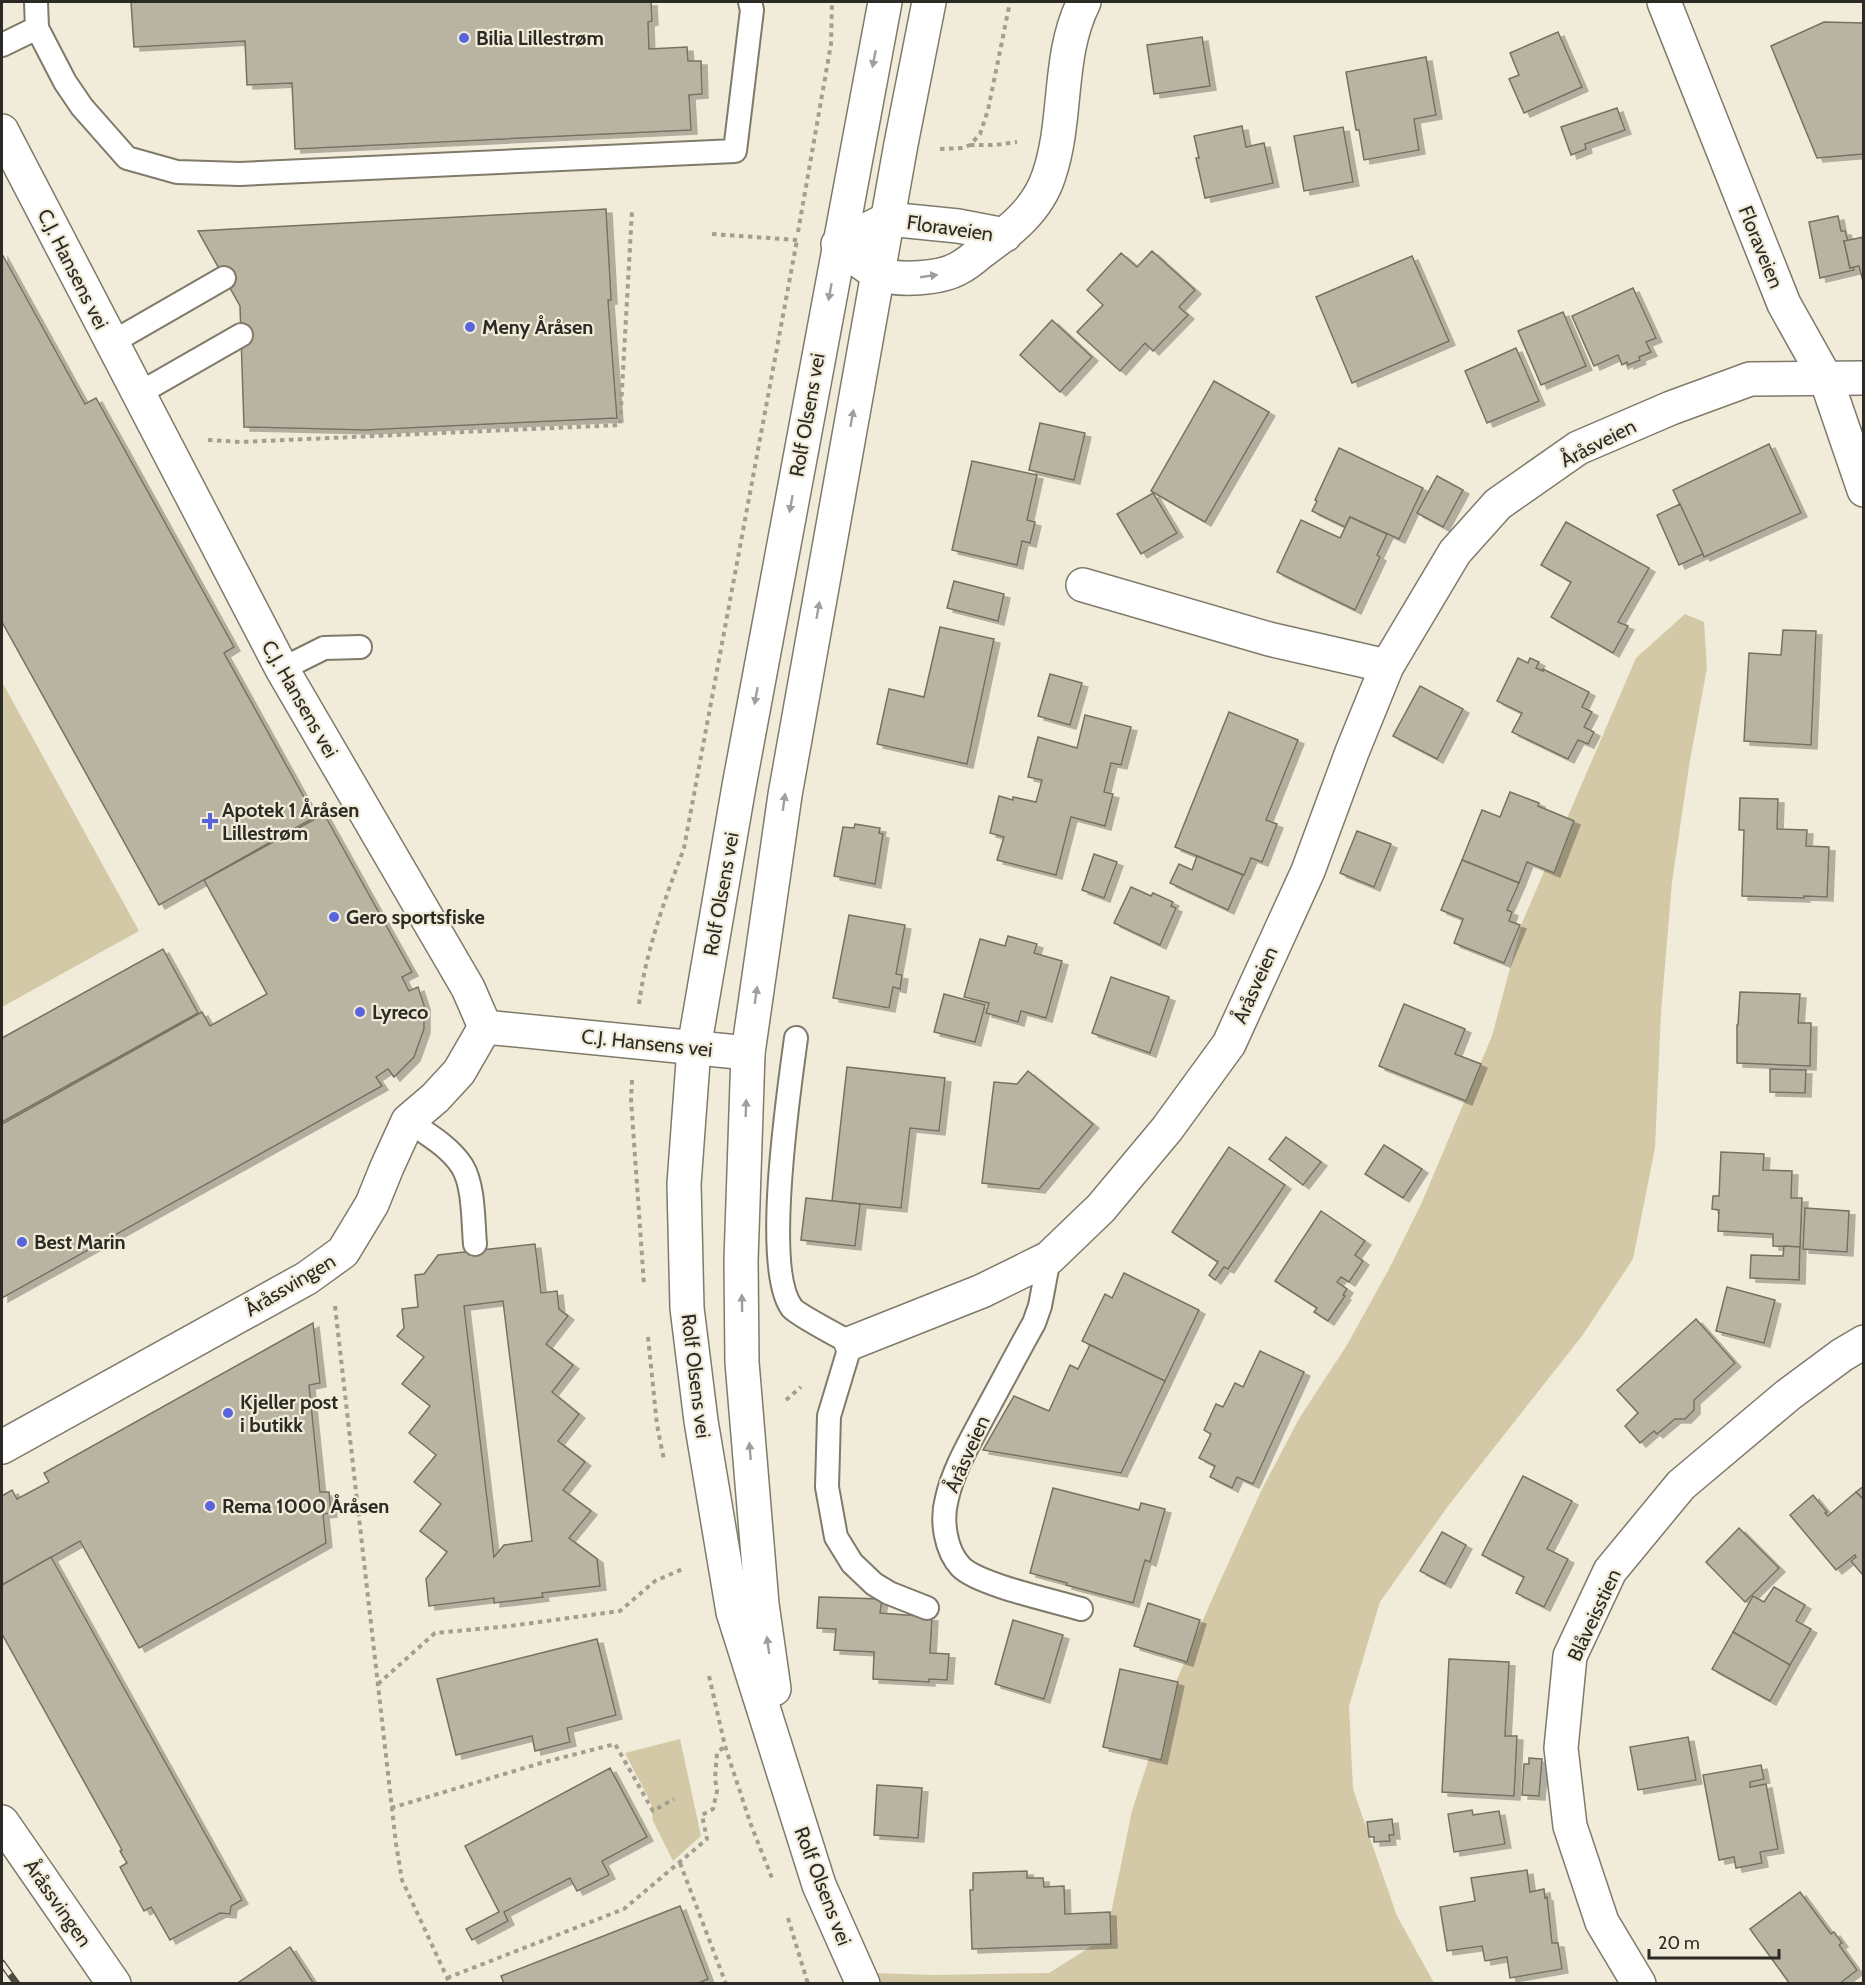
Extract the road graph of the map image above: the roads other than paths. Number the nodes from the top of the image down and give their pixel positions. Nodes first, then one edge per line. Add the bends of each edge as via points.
1 (36, 2) edge
2 (750, 2) edge
3 (885, 2) edge
4 (929, 2) edge
5 (1084, 2) edge
6 (1664, 2) edge
7 (37, 28) junction
8 (2, 45) edge
9 (2, 131) edge
10 (888, 219) junction
11 (1005, 235) junction
12 (838, 244) junction
13 (878, 274) junction
14 (224, 278) dead end
15 (241, 335) dead end
16 (111, 343) junction
17 (1826, 378) junction
18 (1863, 378) edge
19 (138, 394) junction
20 (1863, 490) edge
21 (1083, 585) dead end
22 (360, 647) dead end
23 (1387, 666) junction
24 (282, 669) junction
25 (485, 1027) junction
26 (796, 1038) dead end
27 (694, 1048) junction
28 (748, 1053) junction
29 (408, 1121) junction
30 (475, 1244) dead end
31 (1049, 1258) junction
32 (1863, 1342) edge
33 (851, 1343) junction
34 (2, 1447) edge
35 (927, 1608) dead end
36 (1081, 1609) dead end
37 (787, 1786) junction
38 (2, 1822) edge
39 (114, 1983) edge
40 (863, 1983) edge
41 (1639, 1983) edge

1 - 7 lane
2 - 7 lane via 735,151 240,174 177,172 127,158 82,107
3 -> 12 street, Rolf Olsens vei
4 - 10 street, Rolf Olsens vei
5 - 11 street, Floraveien via 1067,62 1049,175 1031,209
6 - 17 street, Floraveien via 1784,304
7 - 8 lane
9 - 16 street, C.J. Hansens vei
10 - 11 street, Floraveien
10 - 12 street, Floraveien
10 - 13 street, Rolf Olsens vei
13 -> 11 street, Floraveien via 933,277 958,269
12 - 13 street
12 -> 27 street, Rolf Olsens vei
28 -> 13 street, Rolf Olsens vei via 785,795
14 - 16 lane
15 - 19 lane
16 - 19 street, C.J. Hansens vei
17 - 18 street, Åråsveien
17 - 20 street, Floraveien
17 - 23 street, Åråsveien via 1750,379 1578,448 1498,504 1462,544
19 - 24 street, C.J. Hansens vei
21 - 23 street via 1269,639
22 - 24 lane via 324,648
23 - 31 street, Åråsveien via 1308,871 1228,1044 1167,1129 1101,1208
24 - 25 street, C.J. Hansens vei via 468,988
25 - 27 street, C.J. Hansens vei
25 - 29 street, Åråssvingen via 459,1072
26 - 33 lane via 783,1138 778,1249 781,1281 793,1309
27 - 28 street, C.J. Hansens vei
27 - 37 street, Rolf Olsens vei via 684,1184 687,1308 701,1421 733,1612
37 -> 28 street, Rolf Olsens vei via 762,1604 742,1362
29 - 30 lane via 439,1142 463,1167
29 - 34 street, Åråssvingen via 372,1204 344,1252 308,1278
31 - 33 street, Åråsveien via 982,1291
31 - 36 lane, Åråsveien via 1034,1323 960,1461 946,1499 946,1539 952,1554 970,1574
32 - 41 street, Blåveisstien via 1788,1395 1681,1485 1610,1571 1570,1656 1561,1748 1570,1826 1602,1922
33 - 35 lane via 829,1416 827,1487 836,1537 852,1563 874,1584
37 - 40 street, Rolf Olsens vei via 819,1885
38 - 39 street, Åråssvingen

